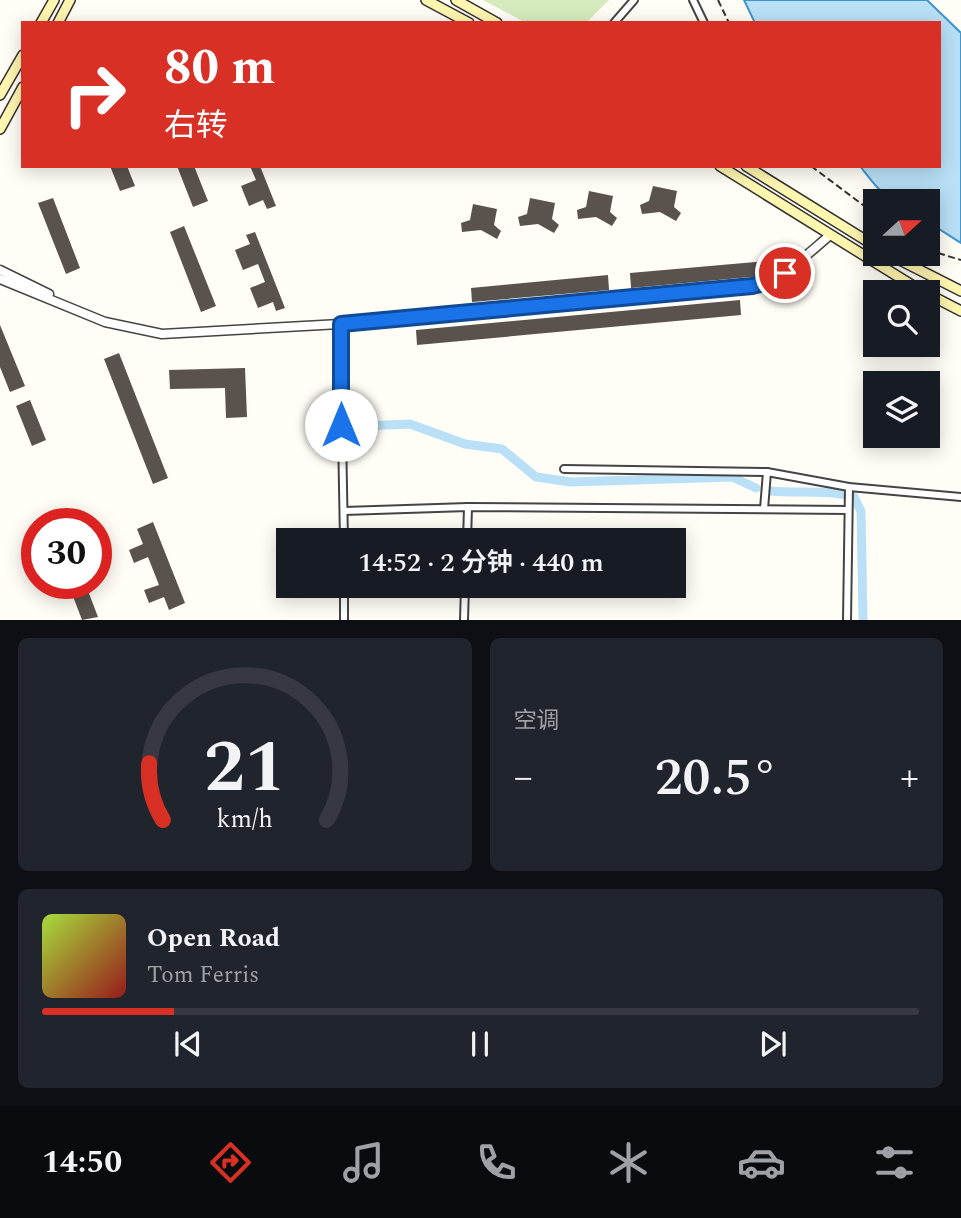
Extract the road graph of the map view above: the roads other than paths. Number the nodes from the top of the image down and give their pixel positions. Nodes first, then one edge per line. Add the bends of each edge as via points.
1 (54, 0) edge
2 (70, 0) edge
3 (426, 0) edge
4 (456, 0) edge
5 (634, 0) edge
6 (693, 0) edge
7 (42, 21) edge
8 (59, 21) edge
9 (465, 21) edge
10 (493, 21) edge
11 (616, 21) edge
12 (703, 21) edge
13 (21, 58) edge
14 (21, 91) edge
15 (0, 95) edge
16 (0, 129) edge
17 (723, 168) edge
18 (749, 168) edge
19 (829, 236) junction
20 (863, 239) edge
21 (912, 266) edge
22 (0, 270) edge
23 (0, 279) edge
24 (903, 280) edge
25 (961, 291) edge
26 (940, 300) edge
27 (961, 311) edge
28 (105, 322) junction
29 (341, 324) junction
30 (564, 469) dead end
31 (767, 472) junction
32 (849, 487) junction
33 (961, 497) edge
34 (468, 507) junction
35 (764, 509) junction
36 (848, 510) junction
37 (344, 511) junction
38 (344, 528) edge
39 (467, 528) edge
40 (344, 598) edge
41 (465, 598) edge
42 (344, 620) edge
43 (464, 620) edge
44 (847, 620) edge

1 - 7 main road
2 - 8 main road
3 - 9 main road
4 - 10 main road
5 - 11 street
6 - 12 street
13 - 15 main road
14 - 16 main road
17 - 19 main road
18 - 20 main road
19 - 24 main road
19 - 29 street via 785,273 752,286
21 - 25 main road
22 - 28 street
23 - 28 street
26 - 27 main road
28 - 29 street via 162,334
29 - 37 street
30 - 31 street
31 - 32 street
31 - 35 street
32 - 33 street
32 - 36 street
34 - 35 street
34 - 37 street
34 - 39 street
35 - 36 street
36 - 44 street
37 - 38 street
40 - 42 street
41 - 43 street

